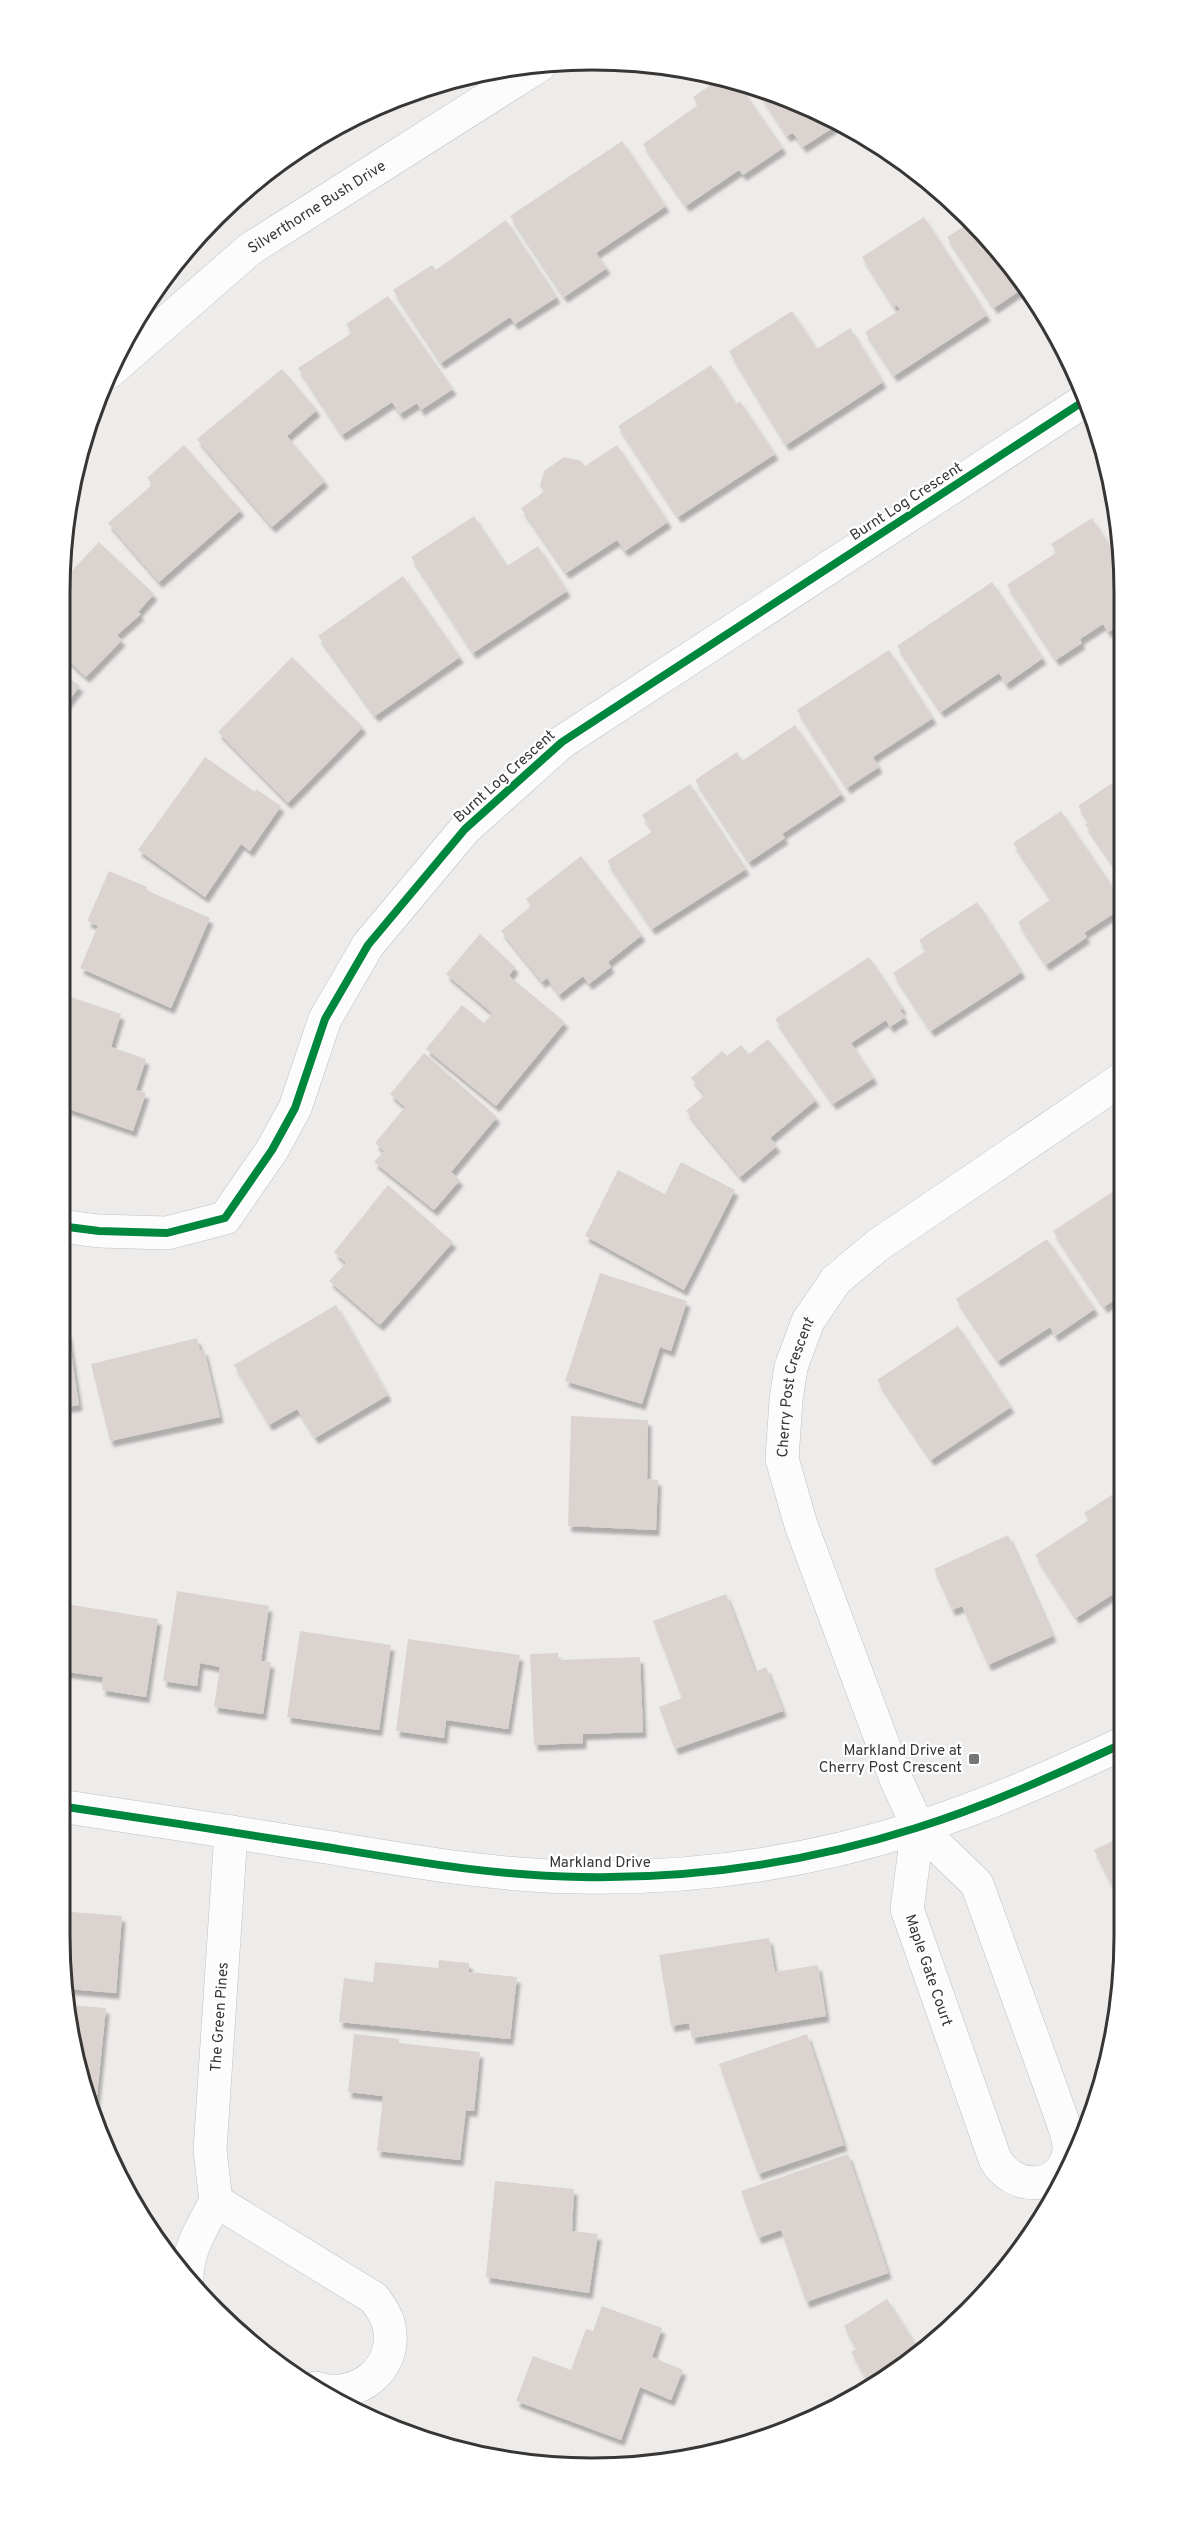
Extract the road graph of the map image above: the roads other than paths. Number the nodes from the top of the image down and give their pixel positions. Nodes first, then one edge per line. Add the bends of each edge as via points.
1 (524, 75) edge
2 (145, 328) edge
3 (1079, 404) edge
4 (1114, 1084) edge
5 (70, 1227) edge
6 (1114, 1748) edge
7 (70, 1808) edge
8 (918, 1827) junction
9 (231, 1832) junction
10 (1067, 2152) edge
11 (1059, 2169) edge
12 (216, 2201) junction
13 (187, 2264) edge
14 (338, 2392) edge

1 - 2 street, Silverthorne Bush Drive via 250,249
3 - 5 street, Burnt Log Crescent via 562,742 465,829 368,945 325,1019 295,1108 272,1150 225,1218 166,1233
4 - 8 street, Cherry Post Crescent via 878,1245 836,1280 808,1321 791,1367 782,1459 785,1470 801,1525 896,1779
6 - 8 street, Markland Drive via 1062,1772
7 - 9 street, Markland Drive
8 - 9 street, Markland Drive via 775,1862 662,1875 582,1877 447,1867
8 - 10 street, Maple Gate Court via 977,1884 1062,2119 1069,2142
8 - 11 street, Maple Gate Court via 907,1909 996,2159 1013,2179 1030,2184 1055,2175
9 - 12 street, The Green Pines via 210,2150
12 - 13 street
12 - 14 street via 374,2298 384,2313 390,2331 389,2349 377,2374 362,2386

